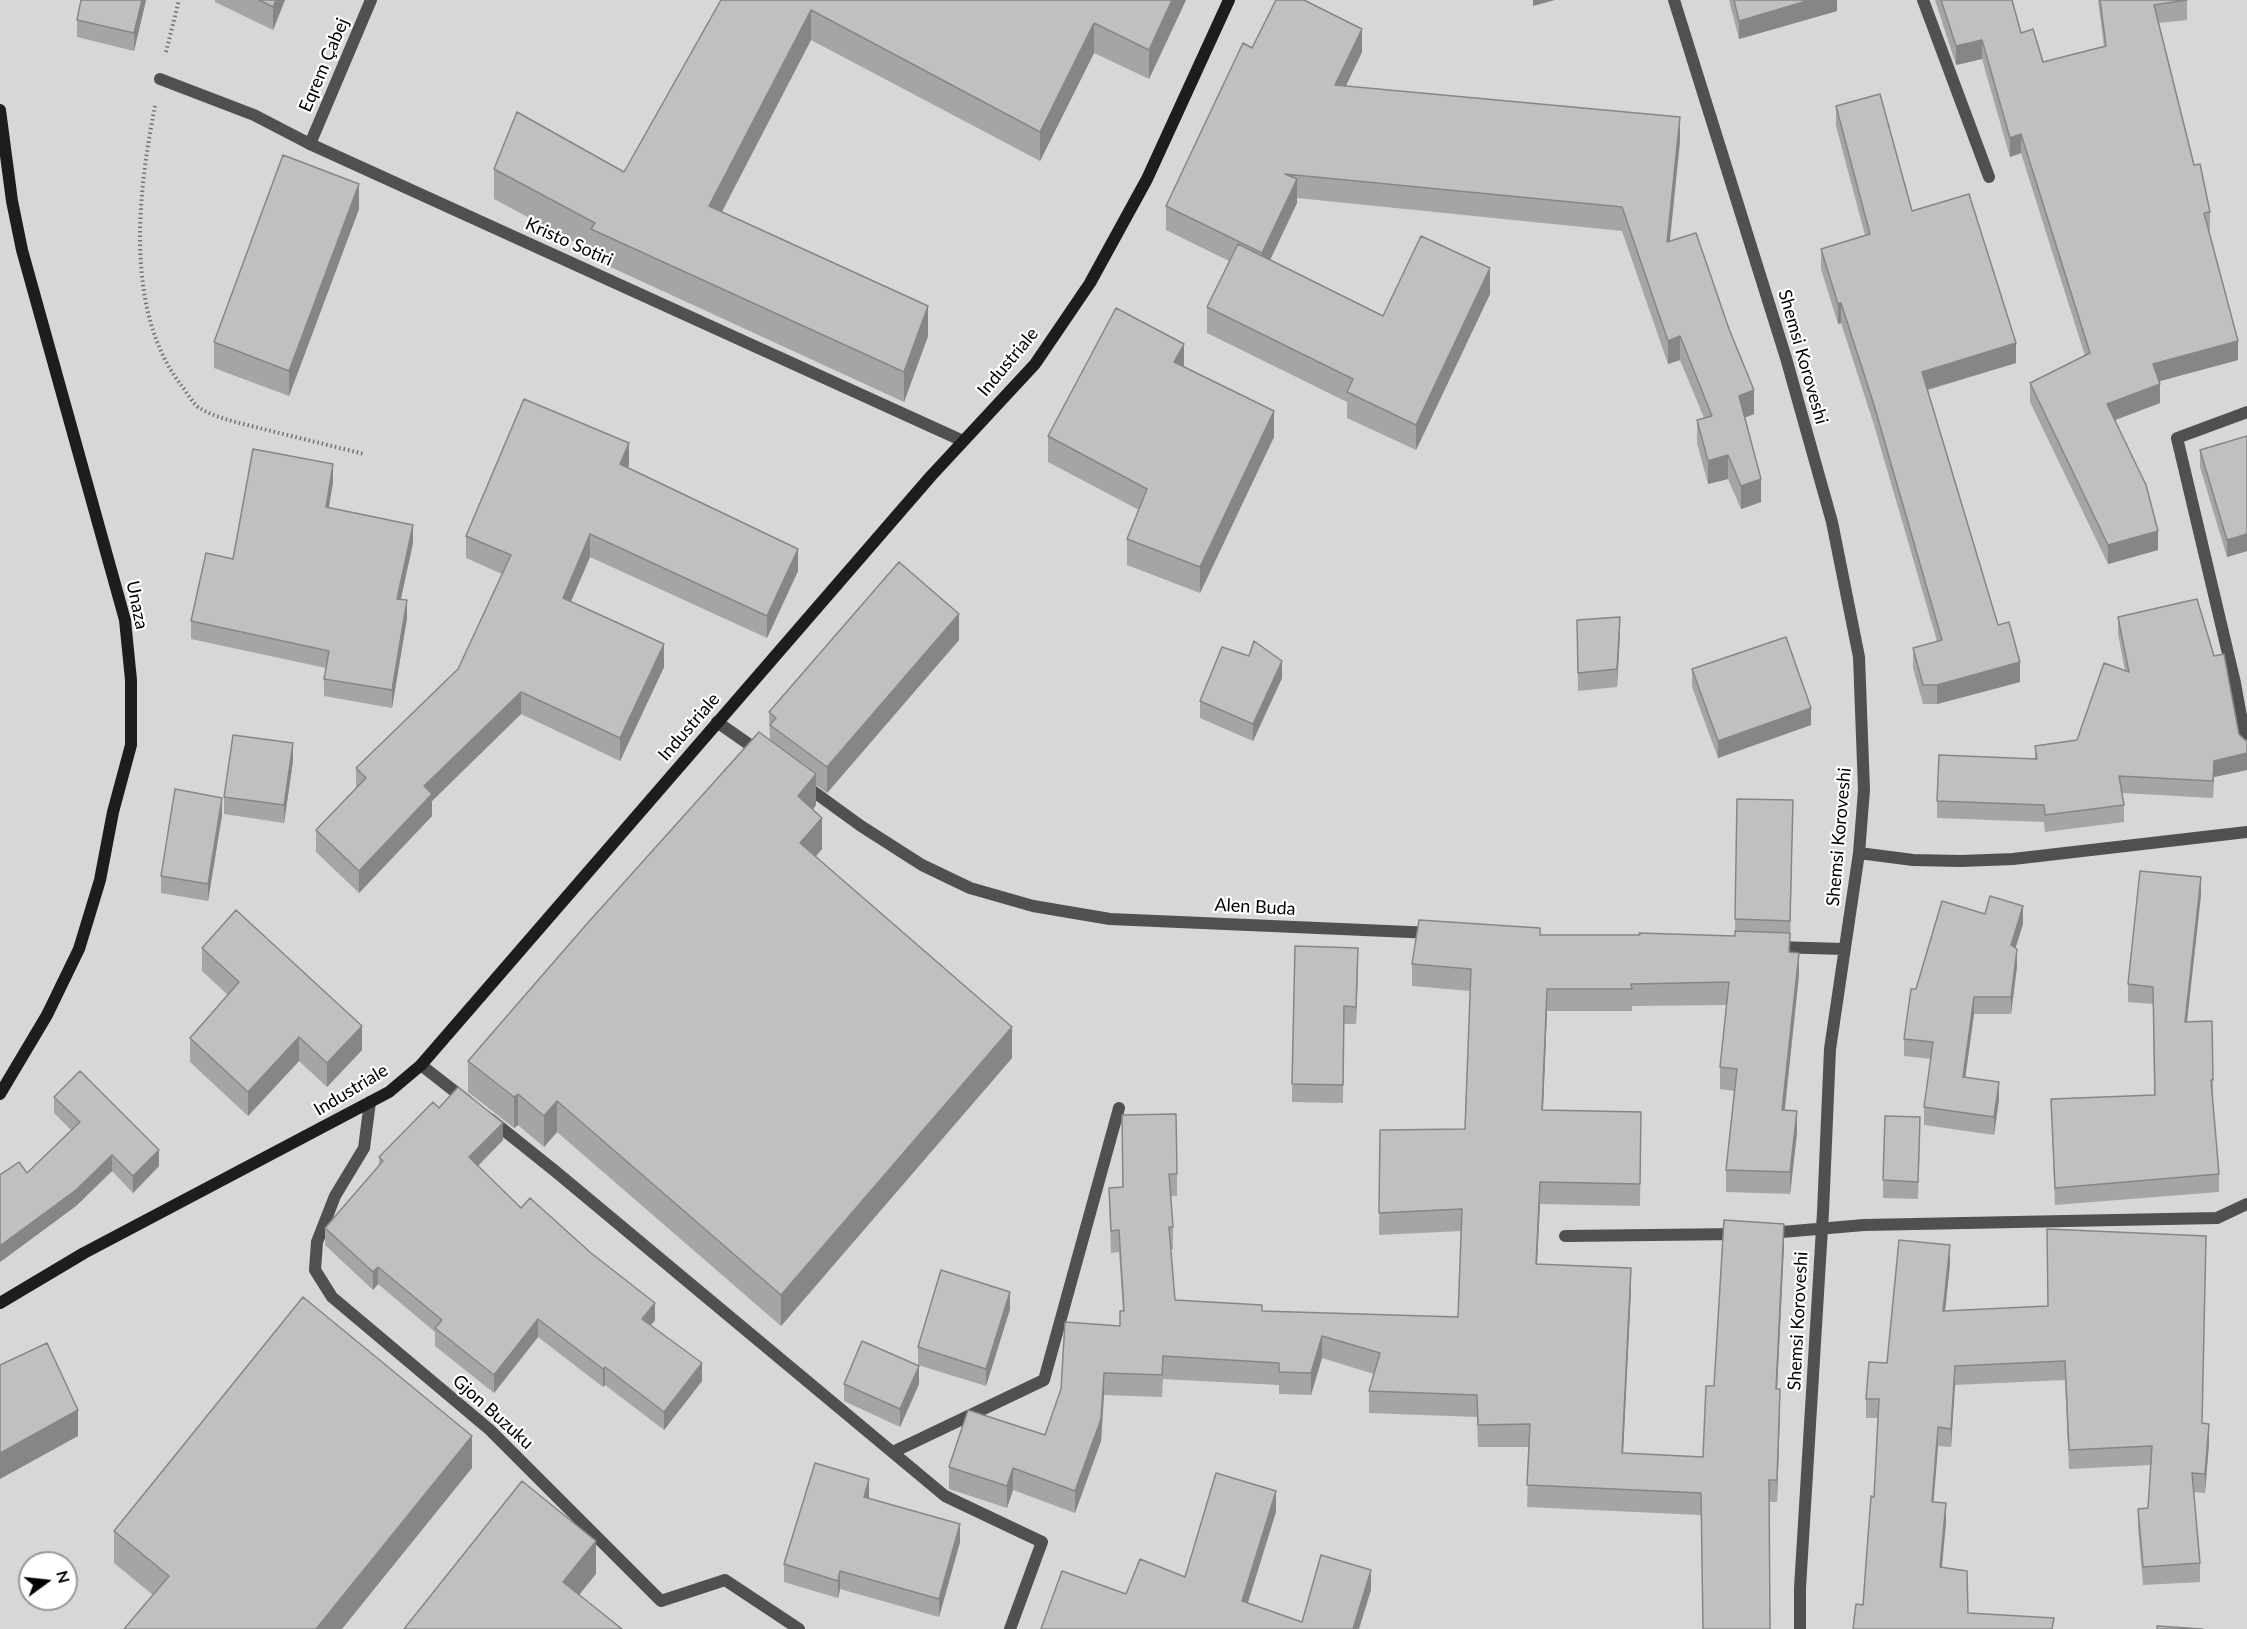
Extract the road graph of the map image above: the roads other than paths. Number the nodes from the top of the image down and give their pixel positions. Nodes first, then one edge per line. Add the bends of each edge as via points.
1 (371, 0) edge
2 (1229, 0) edge
3 (1674, 0) edge
4 (1923, 0) edge
5 (160, 79) road end
6 (0, 110) edge
7 (310, 144) junction
8 (1989, 177) dead end
9 (2247, 412) edge
10 (963, 441) junction
11 (717, 722) junction
12 (2247, 749) edge
13 (765, 756) edge
14 (794, 777) edge
15 (2247, 832) edge
16 (1859, 854) junction
17 (1446, 933) edge
18 (1766, 947) edge
19 (1845, 949) junction
20 (421, 1065) junction
21 (0, 1094) edge
22 (370, 1102) junction
23 (1119, 1108) dead end
24 (2247, 1204) edge
25 (1821, 1230) junction
26 (1565, 1236) dead end
27 (0, 1303) edge
28 (892, 1452) junction
29 (799, 1629) edge
30 (1010, 1629) edge
31 (1800, 1629) edge

1 - 7 street, Eqrem Çabej
2 - 10 main road, Industriale via 1147,179 1090,283 1035,364
3 - 16 street, Shemsi Koroveshi via 1832,522 1859,657 1864,790
4 - 8 street
5 - 7 street, Kristo Sotiri via 254,115
6 - 21 main road, Unaza via 22,250 125,620 131,680 131,745 100,880 79,949 47,1015
7 - 10 street, Kristo Sotiri
9 - 12 street via 2177,438
10 - 11 main road, Industriale
11 - 13 street
11 - 20 main road, Industriale
14 - 17 street, Alen Buda via 922,865 970,888 1033,906 1110,918
15 - 16 street via 2013,859 1913,860
16 - 19 street, Shemsi Koroveshi
18 - 19 street
19 - 25 street, Shemsi Koroveshi via 1830,1049
20 - 22 main road, Industriale via 389,1092
20 - 28 street via 555,1170
22 - 27 main road, Industriale via 84,1253
22 - 29 street, Gjon Buzuku via 364,1148 335,1196 317,1242 315,1270 332,1297 490,1430 661,1601 725,1580
23 - 28 street via 1044,1380
24 - 25 street via 2217,1218 1864,1225
25 - 26 street
25 - 31 street, Shemsi Koroveshi
28 - 30 street via 945,1496 1042,1542

